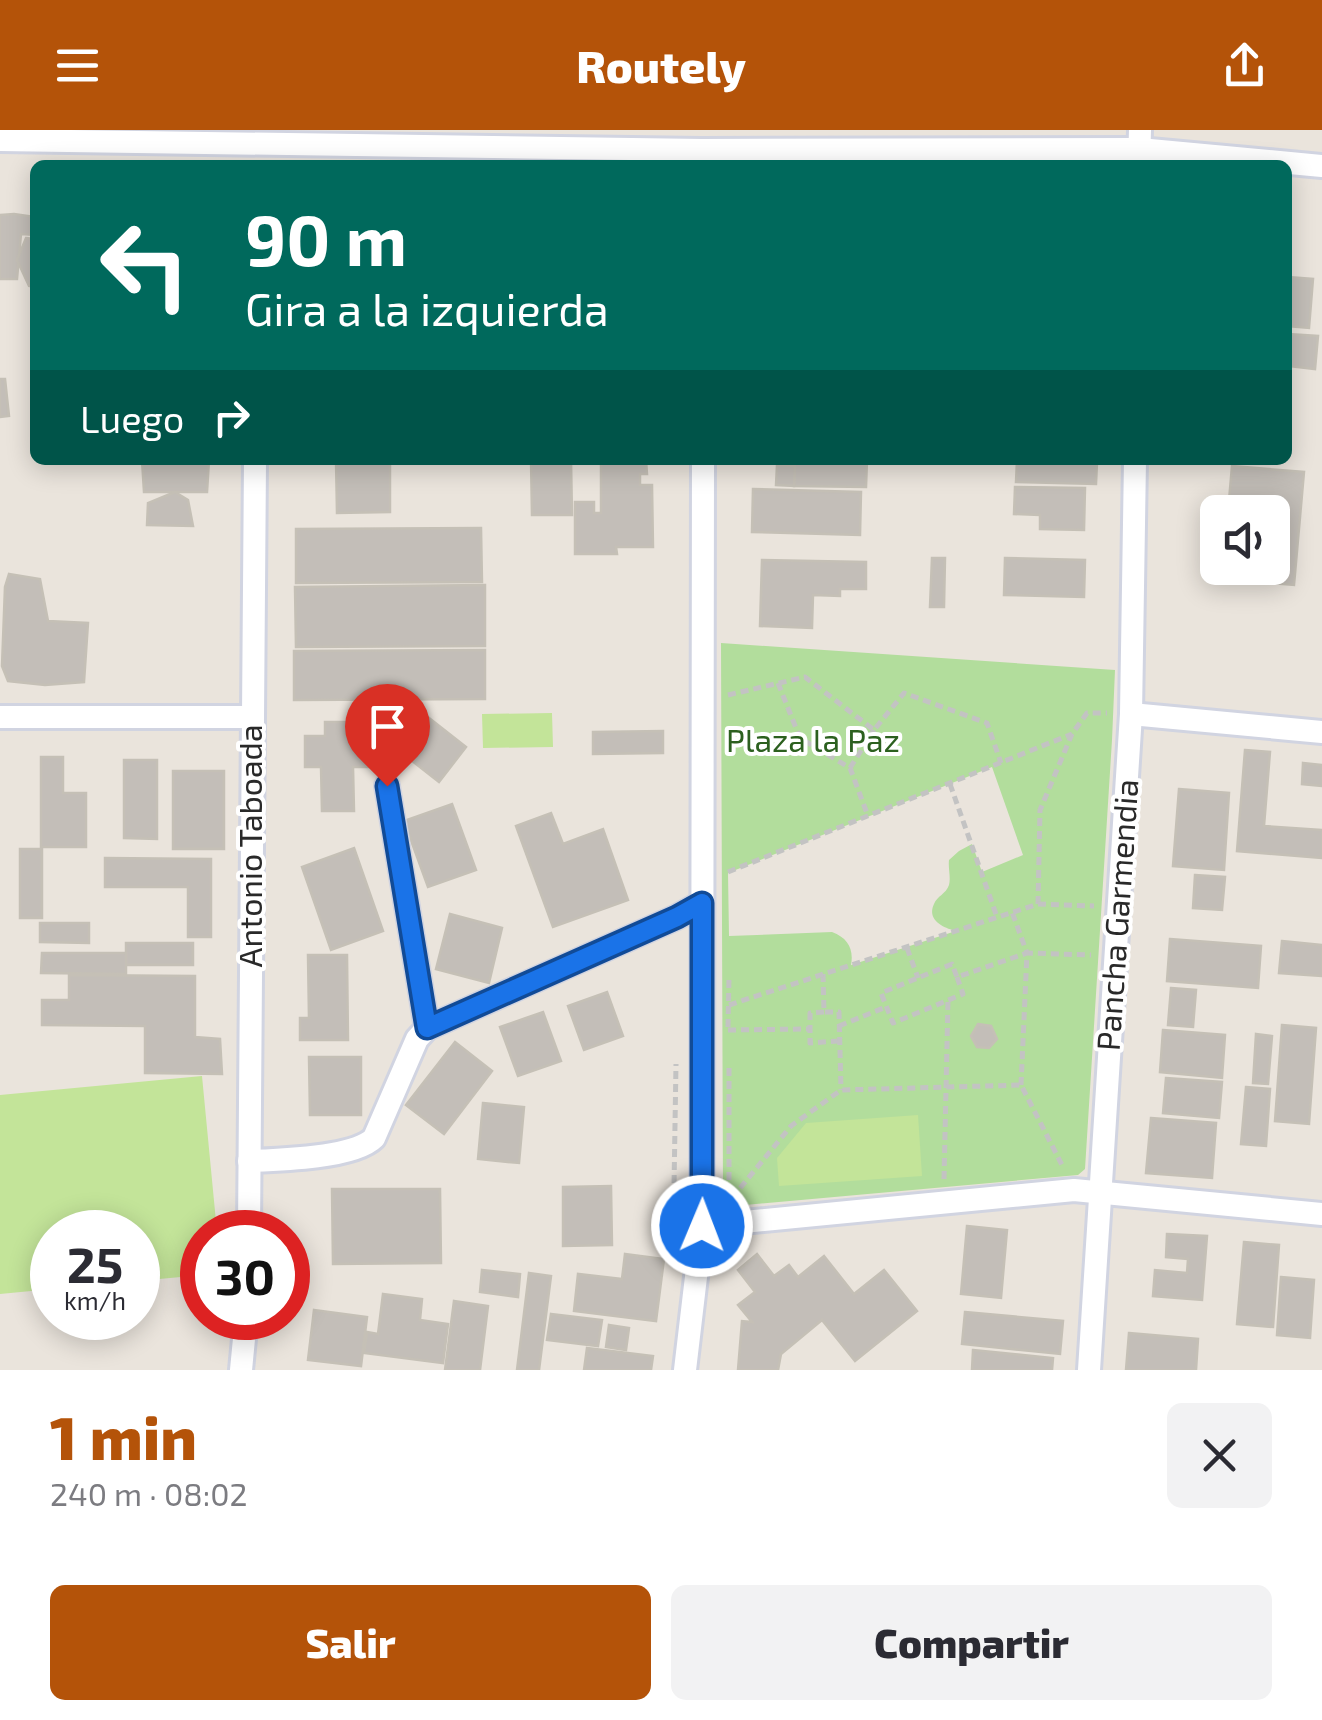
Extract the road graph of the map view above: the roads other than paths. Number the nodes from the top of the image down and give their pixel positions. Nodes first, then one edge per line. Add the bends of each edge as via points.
1 (0, 140) edge
2 (260, 147) edge
3 (702, 148) edge
4 (1139, 148) edge
5 (1261, 160) edge
6 (1292, 163) edge
7 (1322, 166) edge
8 (255, 465) edge
9 (703, 465) edge
10 (1135, 465) edge
11 (1120, 713) junction
12 (0, 717) edge
13 (252, 717) junction
14 (1322, 732) edge
15 (387, 786) dead end
16 (702, 903) junction
17 (427, 1028) junction
18 (249, 1161) junction
19 (1100, 1192) junction
20 (249, 1210) edge
21 (1322, 1214) edge
22 (702, 1226) junction
23 (244, 1340) edge
24 (241, 1370) edge
25 (685, 1370) edge
26 (1089, 1370) edge

1 - 2 street
2 - 3 street
3 - 4 street
4 - 5 street
6 - 7 street
8 - 13 street, Antonio Taboada
9 - 16 street
10 - 11 street, Pancha Garmendia
11 - 14 street
11 - 19 street, Pancha Garmendia
12 - 13 street
13 - 18 street, Antonio Taboada
15 - 17 street
16 - 17 street
16 - 22 street
17 - 18 street via 368,1144
18 - 20 street, Antonio Taboada
19 - 21 street
19 - 22 street
19 - 26 street, Pancha Garmendia
22 - 25 street
23 - 24 street

